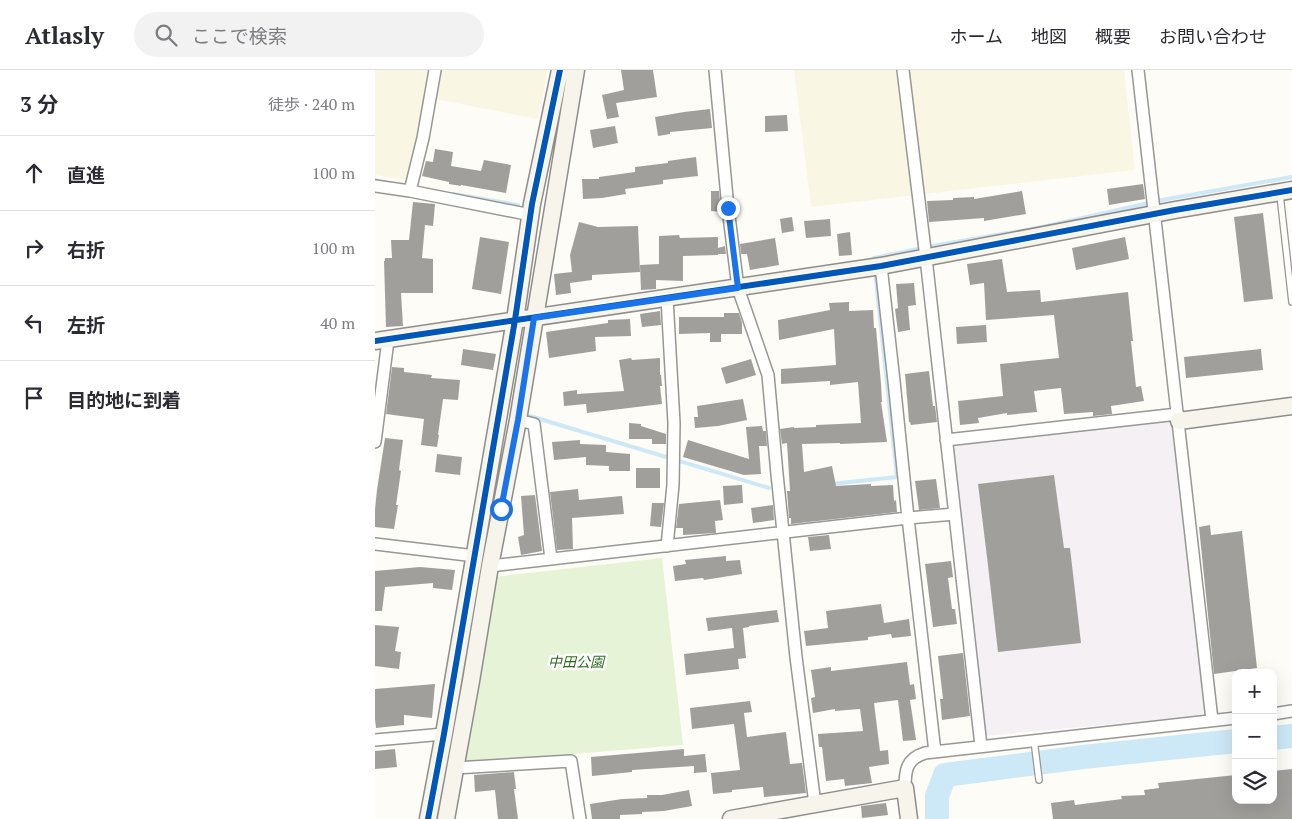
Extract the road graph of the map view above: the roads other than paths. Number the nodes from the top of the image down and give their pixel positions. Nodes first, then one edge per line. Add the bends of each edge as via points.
1 (435, 70) edge
2 (560, 70) edge
3 (576, 70) edge
4 (715, 70) edge
5 (903, 70) edge
6 (1138, 70) edge
7 (375, 186) edge
8 (410, 191) junction
9 (1286, 191) edge
10 (1155, 214) junction
11 (531, 215) junction
12 (926, 258) junction
13 (881, 266) junction
14 (738, 288) junction
15 (667, 298) junction
16 (1292, 302) edge
17 (534, 318) junction
18 (515, 320) junction
19 (381, 341) edge
20 (1292, 406) edge
21 (1178, 418) junction
22 (518, 420) junction
23 (946, 440) junction
24 (375, 442) edge
25 (955, 514) junction
26 (908, 518) junction
27 (783, 533) junction
28 (375, 544) edge
29 (667, 546) junction
30 (475, 556) junction
31 (551, 559) junction
32 (490, 566) junction
33 (1292, 711) edge
34 (1277, 713) edge
35 (1232, 718) edge
36 (1212, 720) junction
37 (444, 734) junction
38 (375, 740) edge
39 (1035, 744) junction
40 (981, 746) junction
41 (935, 752) junction
42 (455, 768) junction
43 (1039, 780) dead end
44 (905, 788) junction
45 (815, 804) junction
46 (428, 819) edge
47 (446, 819) edge
48 (580, 819) edge
49 (731, 819) edge
50 (909, 819) edge

1 - 8 street
2 - 11 street
3 - 17 street
4 - 14 street
5 - 12 street
6 - 10 street
7 - 8 street
8 - 11 street
9 - 10 street
9 - 16 lane
10 - 12 street
10 - 21 street
11 - 18 street
12 - 13 street
12 - 23 street
13 - 14 street
13 - 26 street
14 - 15 street
14 - 27 street via 768,375
15 - 17 street
15 - 29 street via 674,423
17 - 18 street
17 - 22 street
18 - 19 street
18 - 30 street
19 - 24 street
20 - 21 street
21 - 23 street
21 - 36 street
22 - 31 street via 534,424
22 - 32 street
23 - 25 street
25 - 26 street
25 - 40 street
26 - 27 street
26 - 41 street
27 - 29 street
27 - 45 street
28 - 30 street
29 - 31 street
30 - 37 street
31 - 32 street
32 - 42 street
33 - 34 street
35 - 36 street
36 - 39 street
37 - 38 street
37 - 46 street
39 - 40 street
39 - 43 lane
40 - 41 street
41 - 44 street via 912,760 905,774
42 - 47 street
42 - 48 street via 571,761
44 - 45 street
44 - 50 street
45 - 49 street

